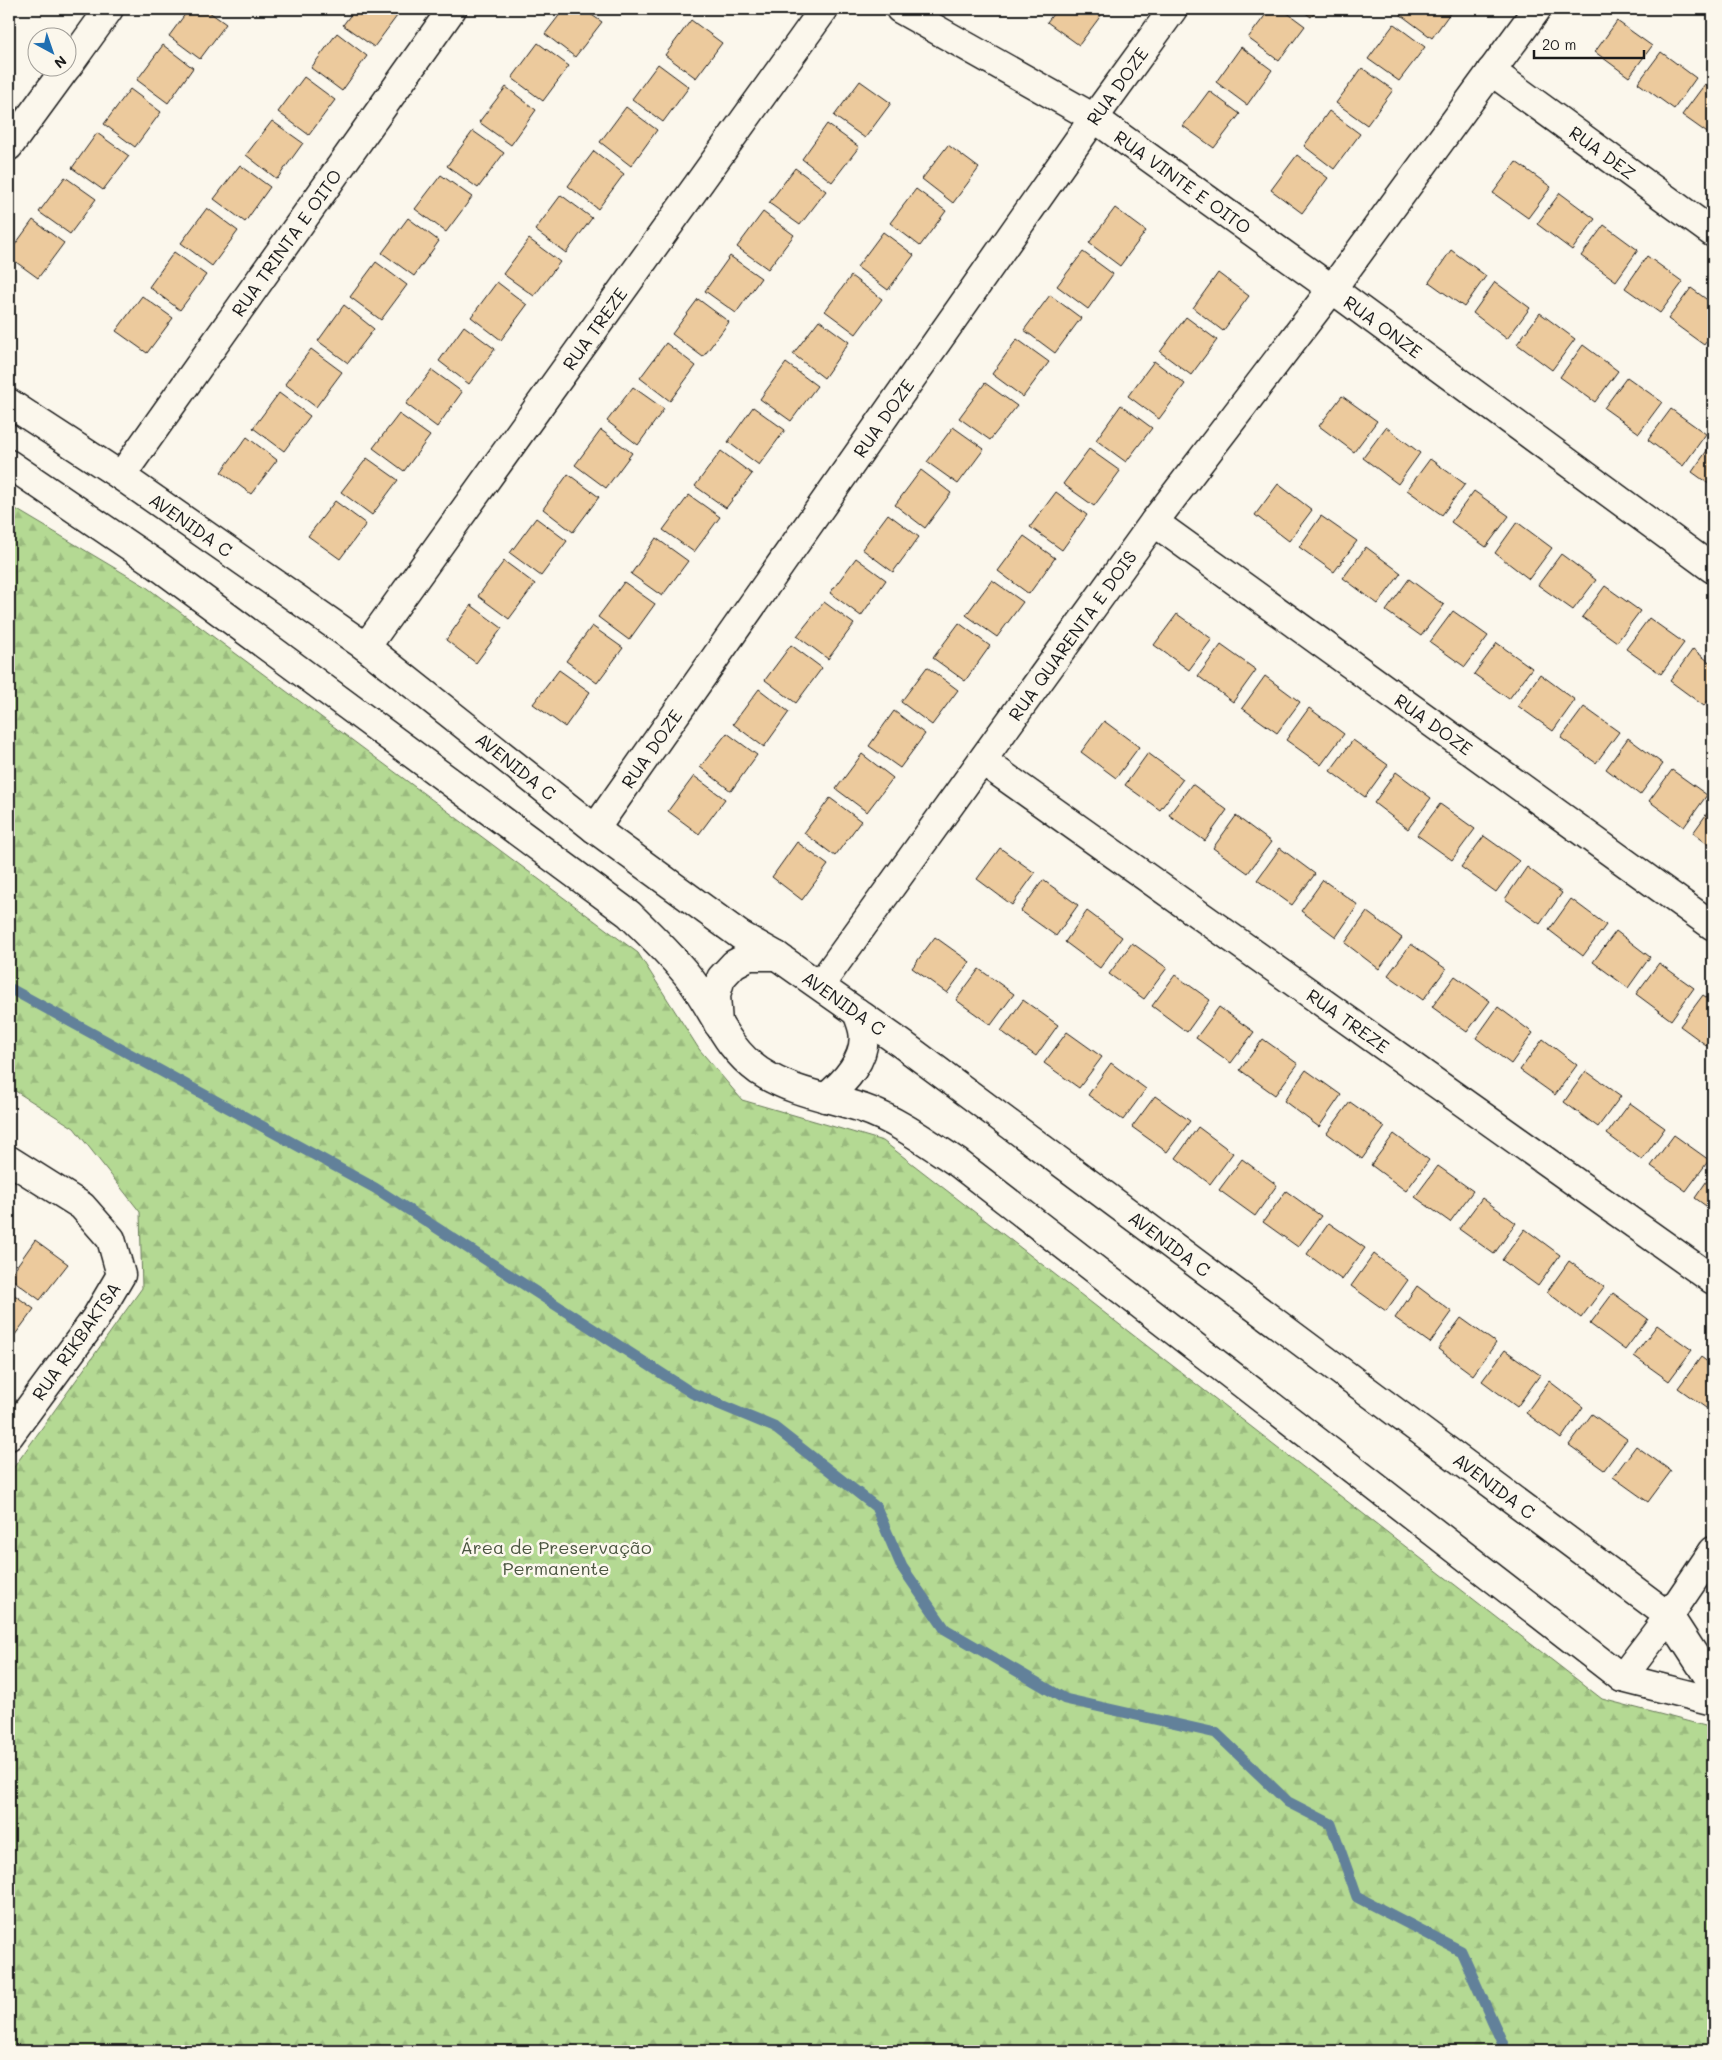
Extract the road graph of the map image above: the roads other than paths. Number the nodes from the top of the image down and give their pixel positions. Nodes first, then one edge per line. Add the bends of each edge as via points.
1 (109, 9) edge
2 (452, 9) edge
3 (824, 9) edge
4 (900, 9) edge
5 (1173, 9) edge
6 (1537, 9) edge
7 (78, 52) edge
8 (1491, 71) junction
9 (59, 78) edge
10 (1094, 118) junction
11 (9, 146) edge
12 (1713, 233) edge
13 (1332, 289) junction
14 (9, 403) edge
15 (9, 464) edge
16 (121, 476) junction
17 (1154, 522) junction
18 (1713, 569) edge
19 (366, 647) junction
20 (983, 761) junction
21 (594, 828) junction
22 (1713, 926) edge
23 (777, 956) junction
24 (820, 986) junction
25 (857, 1012) junction
26 (719, 1027) junction
27 (825, 1098) junction
28 (9, 1160) edge
29 (1713, 1280) edge
30 (9, 1436) edge
31 (1713, 1551) edge
32 (1669, 1616) junction
33 (1622, 1678) junction
34 (1713, 1684) edge
35 (1713, 1701) edge

1 - 7 street
2 - 16 street, RUA TRINTA E OITO
3 - 19 street, RUA TREZE
4 - 10 street, RUA VINTE E OITO
5 - 10 street, RUA DOZE
6 - 8 street, RUA ONZE
8 - 12 street, RUA DEZ
8 - 13 street, RUA ONZE
9 - 11 street
10 - 13 street, RUA VINTE E OITO
10 - 21 street, RUA DOZE
13 - 17 street, RUA QUARENTA E DOIS
13 - 18 street, RUA ONZE
14 - 16 street, AVENIDA C
15 - 26 street via 153,562 629,914 692,981
16 - 19 street, AVENIDA C
17 - 20 street, RUA QUARENTA E DOIS
17 - 22 street, RUA DOZE
19 - 21 street, AVENIDA C
20 - 24 street, RUA QUARENTA E DOIS
20 - 29 street, RUA TREZE
21 - 23 street, AVENIDA C via 740,935
23 - 24 street, AVENIDA C
23 - 26 street via 749,956 734,964 721,978 716,995
24 - 25 street, AVENIDA C
25 - 27 street via 864,1032 862,1050 842,1084
25 - 32 street, AVENIDA C
26 - 27 street via 739,1053 758,1070 777,1082
27 - 33 street via 864,1109 910,1131 958,1163
28 - 30 street, RUA RIKBAKTSA via 82,1206 111,1239 121,1276 95,1319
31 - 32 street
32 - 33 street
32 - 34 street
33 - 35 street

